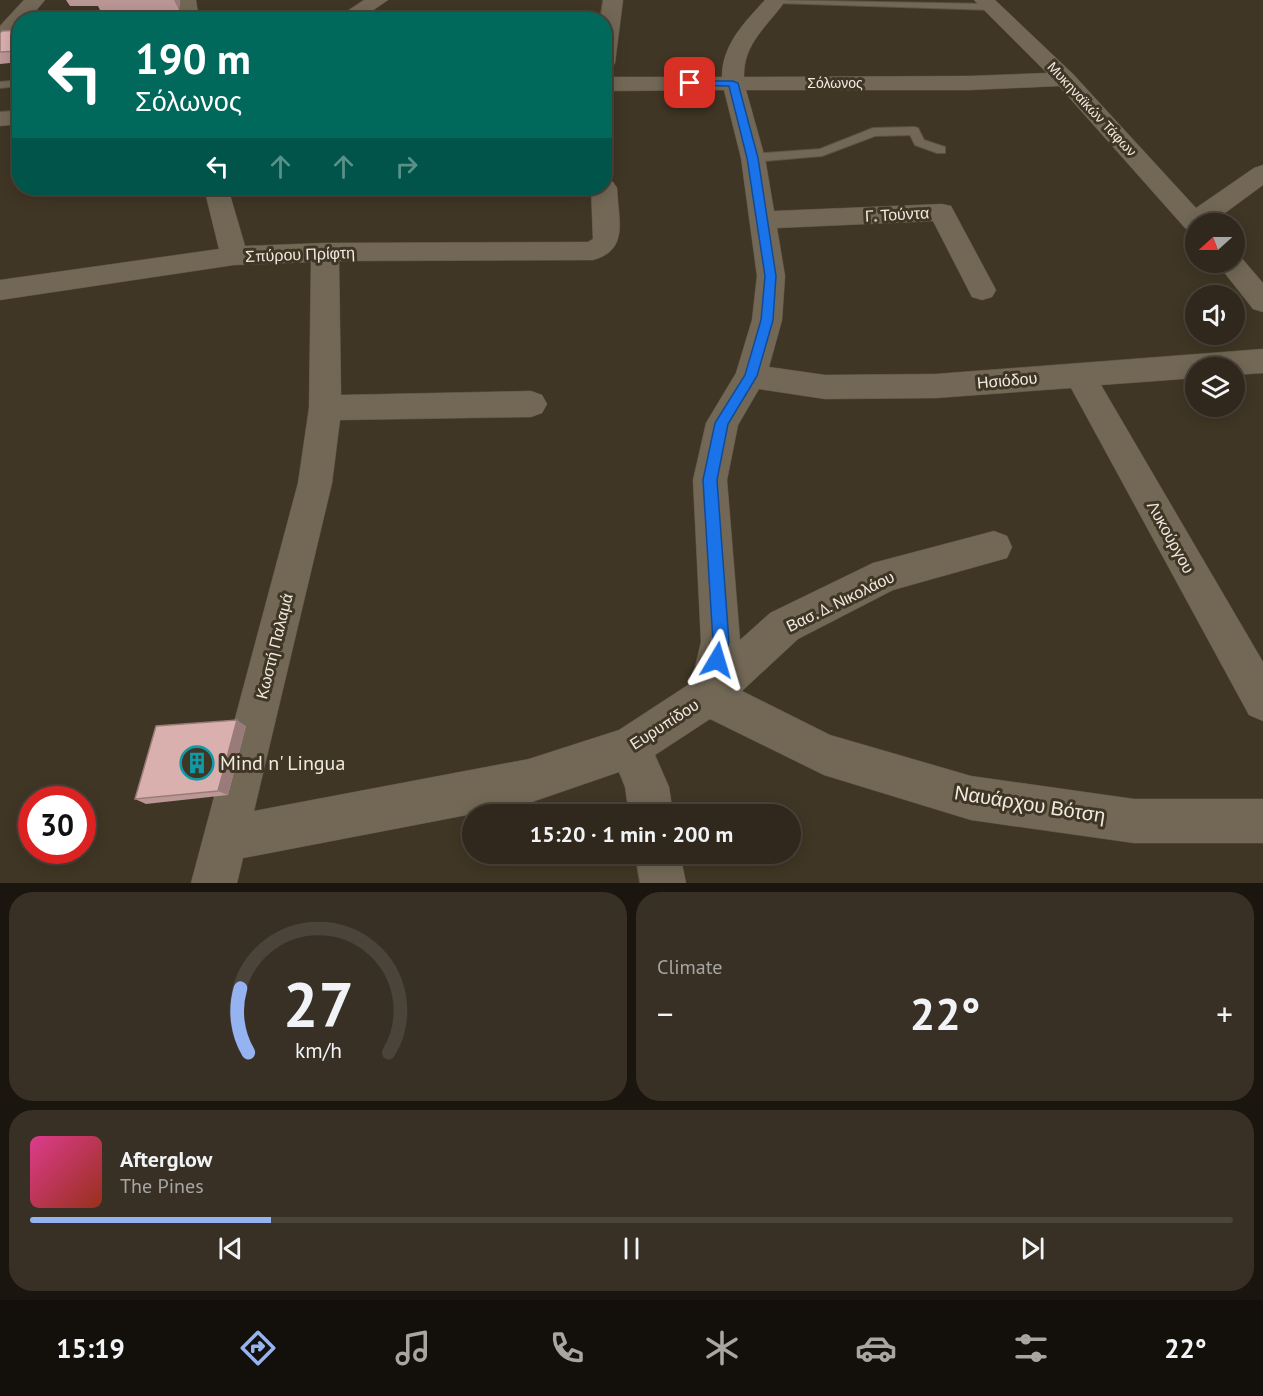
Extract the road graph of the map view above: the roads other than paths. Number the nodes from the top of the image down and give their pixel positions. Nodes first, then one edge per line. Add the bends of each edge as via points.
1 (378, 0) edge
2 (776, 0) edge
3 (988, 4) edge
4 (358, 12) edge
5 (12, 24) edge
6 (0, 39) edge
7 (1065, 79) junction
8 (733, 83) junction
9 (612, 84) edge
10 (941, 150) dead end
11 (753, 158) junction
12 (1263, 173) edge
13 (218, 195) edge
14 (604, 195) edge
15 (1186, 213) edge
16 (1209, 213) edge
17 (764, 220) junction
18 (325, 252) junction
19 (234, 256) junction
20 (1238, 273) edge
21 (0, 290) edge
22 (982, 290) dead end
23 (1263, 302) edge
24 (1263, 361) edge
25 (1079, 374) junction
26 (751, 376) junction
27 (531, 404) dead end
28 (325, 408) junction
29 (994, 547) dead end
30 (708, 696) junction
31 (1263, 701) edge
32 (630, 747) junction
33 (649, 804) edge
34 (1263, 821) edge
35 (226, 839) junction
36 (660, 864) edge
37 (214, 883) edge
38 (663, 883) edge

1 - 4 street
2 - 3 lane
2 - 8 street, Ευρυπίδου via 748,31 734,61
3 - 7 street, Μυκηναϊκών Τάφων
5 - 6 street
7 - 8 street, Σόλωνος
7 - 15 street, Μυκηναϊκών Τάφων
8 - 9 street, Σόλωνος
8 - 11 street, Ευρυπίδου
10 - 11 lane via 919,142 914,131 873,132 822,152
11 - 17 street, Ευρυπίδου
12 - 16 street
13 - 19 street
14 - 18 street, Σπύρου Πρίφτη via 606,240 602,246 583,251
17 - 22 street, Γ. Τούντα via 942,212
17 - 26 street, Ευρυπίδου via 770,287 767,320
18 - 19 street, Σπύρου Πρίφτη
18 - 28 street, Κωστή Παλαμά
19 - 21 street, Σπύρου Πρίφτη
20 - 23 street
24 - 25 street, Ησιόδου
25 - 26 street, Ησιόδου via 936,386 825,387
25 - 31 street, Λυκούργου
26 - 30 street, Ευρυπίδου via 722,423 710,480 721,642
27 - 28 street
28 - 35 street, Κωστή Παλαμά via 315,483
29 - 30 street, Βασ. Δ. Νικολάου via 886,575 784,626
30 - 32 street, Ευρυπίδου
30 - 34 street, Ναυάρχου Βότση via 824,754 971,798 1134,821
32 - 33 street
32 - 35 street, Ευρυπίδου via 529,781
35 - 37 street, Κωστή Παλαμά
36 - 38 street

